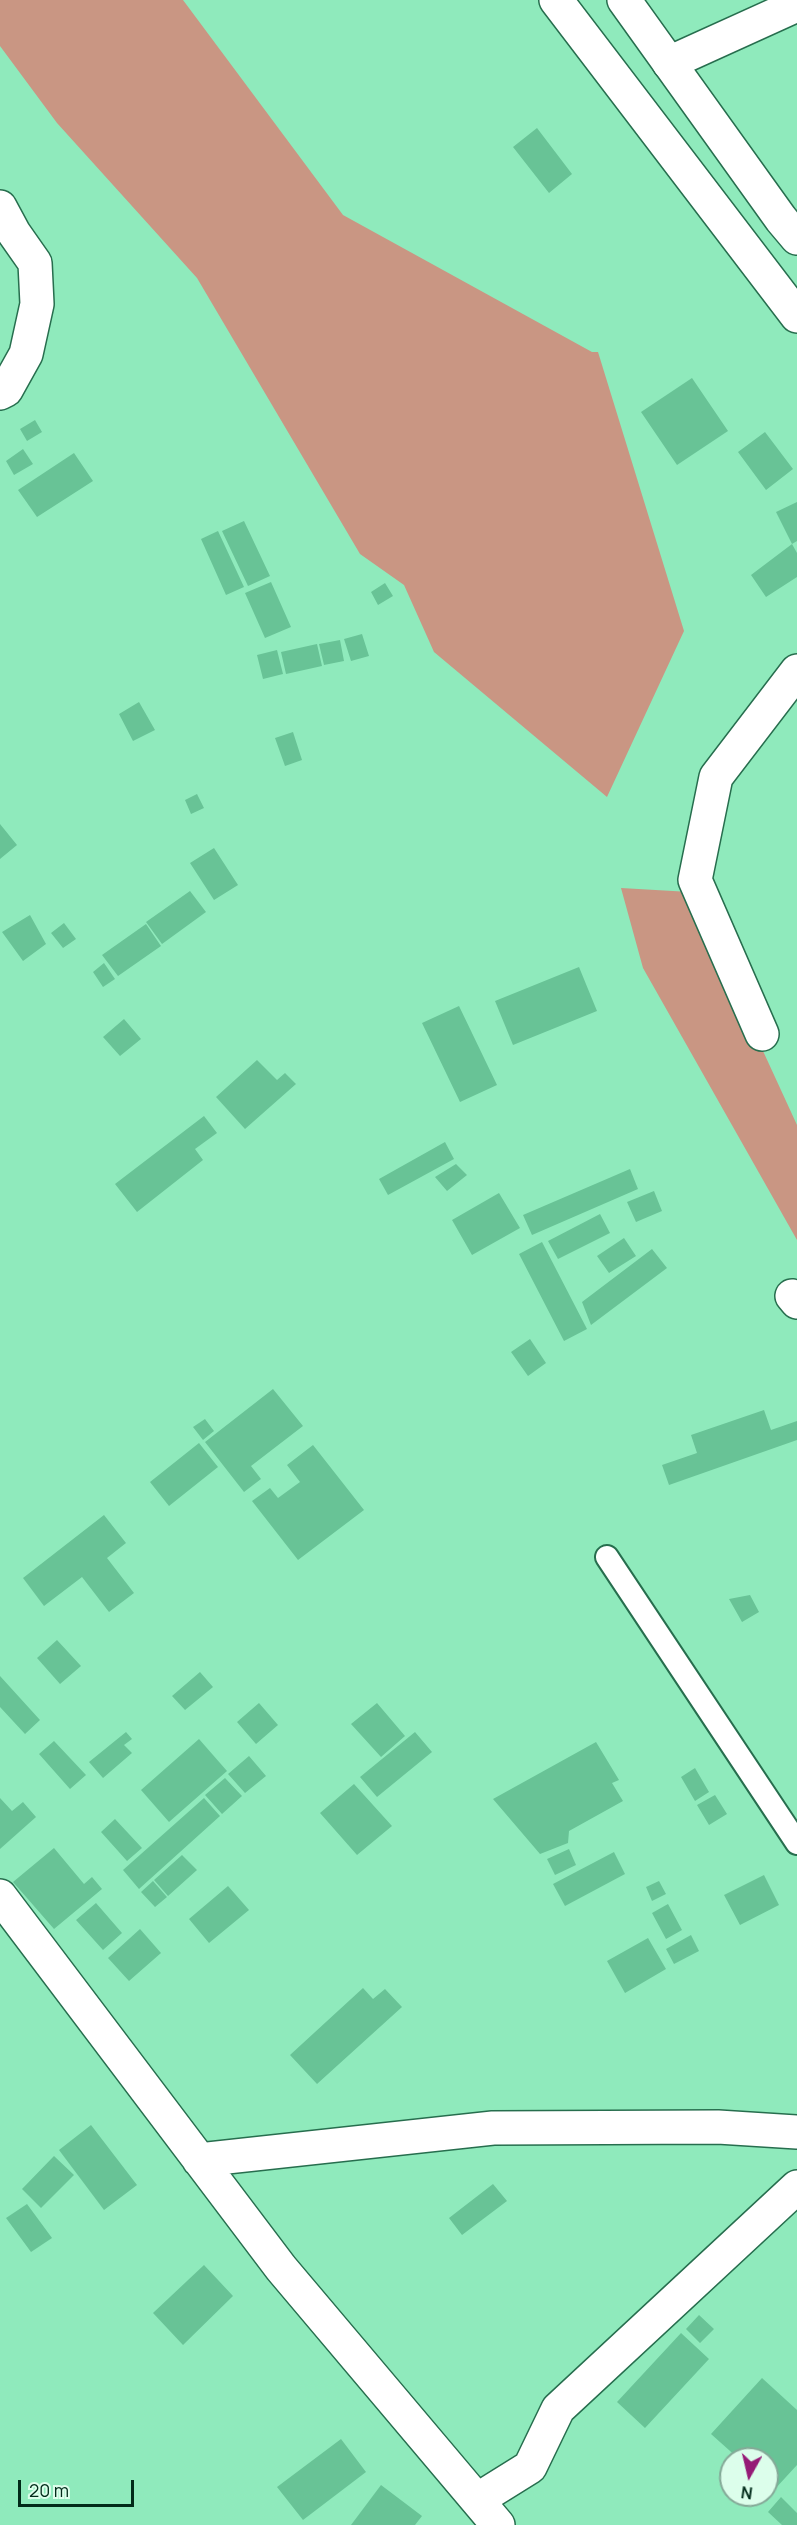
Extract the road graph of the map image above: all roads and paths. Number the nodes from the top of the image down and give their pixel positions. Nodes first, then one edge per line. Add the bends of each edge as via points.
1 (556, 0) edge
2 (624, 0) edge
3 (797, 5) edge
4 (669, 63) junction
5 (0, 207) edge
6 (797, 238) edge
7 (797, 316) edge
8 (0, 393) edge
9 (797, 671) edge
10 (762, 1034) dead end
11 (607, 1557) dead end
12 (797, 1843) edge
13 (0, 1896) edge
14 (797, 2132) edge
15 (200, 2160) junction
16 (797, 2187) edge
17 (477, 2500) junction
18 (498, 2525) edge

1 - 7 street
2 - 4 street
3 - 4 street
4 - 6 street
5 - 8 street via 35,263 37,304 26,354 6,390
9 - 10 street via 716,777 695,880
11 - 12 lane
13 - 15 street
14 - 15 street via 718,2127 493,2128
15 - 17 street via 281,2268
16 - 17 street via 558,2409 530,2467
17 - 18 street

